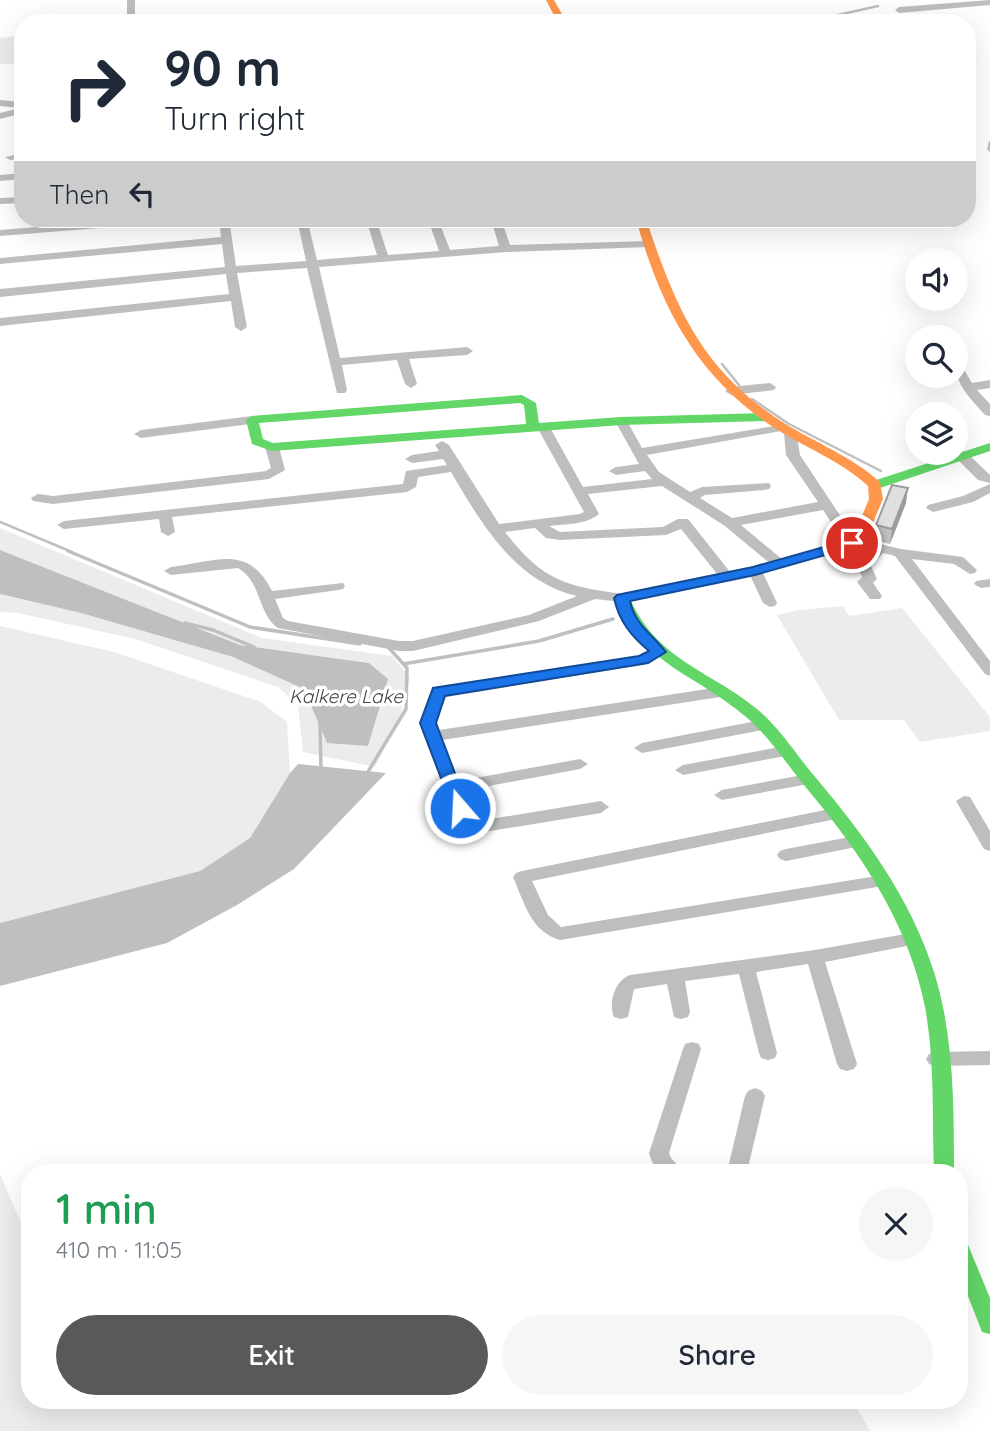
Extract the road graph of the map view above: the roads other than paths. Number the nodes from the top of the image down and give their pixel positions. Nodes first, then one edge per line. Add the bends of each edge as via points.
1 (989, 2) edge
2 (899, 10) dead end
3 (10, 157) dead end
4 (14, 157) edge
5 (62, 228) edge
6 (226, 228) edge
7 (304, 228) edge
8 (374, 228) edge
9 (436, 228) edge
10 (499, 228) edge
11 (644, 228) edge
12 (0, 233) edge
13 (227, 240) junction
14 (649, 244) junction
15 (506, 249) junction
16 (446, 253) junction
17 (383, 258) junction
18 (0, 261) edge
19 (310, 264) junction
20 (231, 270) junction
21 (0, 293) edge
22 (236, 297) junction
23 (0, 322) edge
24 (241, 327) dead end
25 (467, 351) dead end
26 (402, 356) junction
27 (334, 362) junction
28 (411, 384) dead end
29 (990, 384) edge
30 (770, 387) dead end
31 (968, 387) joint
32 (341, 390) dead end
33 (731, 391) junction
34 (990, 412) edge
35 (767, 417) junction
36 (252, 421) junction
37 (621, 421) junction
38 (538, 427) junction
39 (786, 430) junction
40 (141, 435) dead end
41 (272, 447) junction
42 (990, 447) edge
43 (638, 453) junction
44 (968, 453) edge
45 (448, 455) junction
46 (412, 459) dead end
47 (968, 462) edge
48 (932, 465) edge
49 (648, 467) junction
50 (617, 471) dead end
51 (990, 480) edge
52 (664, 482) junction
53 (875, 485) junction
54 (764, 486) dead end
55 (990, 488) edge
56 (580, 491) junction
57 (38, 498) dead end
58 (689, 498) junction
59 (826, 505) junction
60 (933, 509) dead end
61 (165, 514) junction
62 (730, 523) junction
63 (538, 524) junction
64 (64, 525) dead end
65 (496, 529) junction
66 (168, 532) dead end
67 (856, 542) junction
68 (877, 547) junction
69 (900, 553) junction
70 (778, 563) junction
71 (971, 569) dead end
72 (171, 571) dead end
73 (755, 571) junction
74 (727, 576) junction
75 (338, 586) dead end
76 (594, 594) junction
77 (875, 596) dead end
78 (266, 597) junction
79 (622, 598) junction
80 (770, 603) dead end
81 (659, 652) junction
82 (990, 671) edge
83 (720, 692) junction
84 (762, 725) junction
85 (433, 737) junction
86 (642, 748) dead end
87 (785, 751) junction
88 (580, 764) dead end
89 (683, 770) dead end
90 (808, 779) junction
91 (453, 787) junction
92 (722, 795) dead end
93 (964, 801) dead end
94 (601, 807) dead end
95 (835, 814) junction
96 (855, 842) junction
97 (990, 845) edge
98 (786, 855) dead end
99 (883, 881) junction
100 (911, 939) junction
101 (815, 957) junction
102 (746, 967) junction
103 (675, 978) junction
104 (621, 1012) dead end
105 (681, 1012) dead end
106 (691, 1049) dead end
107 (768, 1053) dead end
108 (990, 1058) edge
109 (936, 1059) junction
110 (847, 1064) dead end
111 (755, 1096) dead end
112 (663, 1164) edge
113 (739, 1164) edge
114 (943, 1164) edge
115 (968, 1269) edge
116 (990, 1325) edge

1 - 2 street
3 - 4 street
5 - 12 street
6 - 13 street
7 - 19 street
8 - 17 street
9 - 16 street
10 - 15 street
11 - 14 main road
13 - 18 street
13 - 20 street
14 - 15 street
14 - 33 main road via 697,353
15 - 16 street
16 - 17 street
17 - 19 street
19 - 20 street
19 - 27 street
20 - 21 street
20 - 22 street
22 - 23 street
22 - 24 street
25 - 26 street
26 - 27 street
26 - 28 street
27 - 32 street
29 - 31 street
30 - 33 street
31 - 34 street
33 - 35 main road
35 - 37 main road
35 - 39 main road
36 - 38 main road via 522,399 530,403
36 - 40 street
36 - 41 main road via 257,441
37 - 38 main road
37 - 43 street
38 - 41 main road
38 - 56 street
39 - 43 street
39 - 53 main road via 845,458
39 - 59 street via 793,455
41 - 57 street via 278,470 269,475
42 - 44 main road
43 - 49 street
45 - 46 street
45 - 61 street via 411,474 407,488
45 - 65 street
47 - 51 street
48 - 53 main road
49 - 50 street
49 - 52 street
52 - 56 street
52 - 58 street
53 - 67 main road via 877,499
54 - 58 street via 702,491
55 - 60 street
56 - 63 street via 591,515
58 - 62 street
59 - 62 street
59 - 67 street
61 - 64 street
61 - 66 street
62 - 70 street
63 - 65 street
63 - 74 street via 551,536 560,537 675,535 674,525 680,523 688,526
65 - 76 street via 511,551 541,578
67 - 68 street
67 - 70 main road
68 - 69 street
68 - 77 street via 864,566 870,579 864,582
69 - 71 street via 958,560
69 - 82 street
70 - 73 main road
72 - 78 street via 240,563 253,571
73 - 74 main road
73 - 80 street
74 - 79 main road
75 - 78 street
76 - 78 street via 534,618 405,646 283,625 276,621
76 - 79 street
79 - 81 main road via 626,615
81 - 83 main road
81 - 85 street via 643,660 438,692 428,723
83 - 84 main road
83 - 85 street
84 - 86 street
84 - 87 main road
85 - 91 street
87 - 89 street
87 - 90 main road
88 - 91 street
90 - 92 street
90 - 95 main road
91 - 94 street via 466,829
93 - 97 street
95 - 96 main road
95 - 99 street via 522,877 545,925 560,934
96 - 98 street
96 - 99 main road
99 - 100 main road
100 - 101 street
100 - 109 main road via 925,970 934,1009
101 - 102 street
101 - 110 street
102 - 103 street
102 - 107 street
103 - 104 street via 627,983
103 - 105 street
106 - 112 street via 659,1153
108 - 109 street
109 - 114 main road
111 - 113 street
115 - 116 main road

